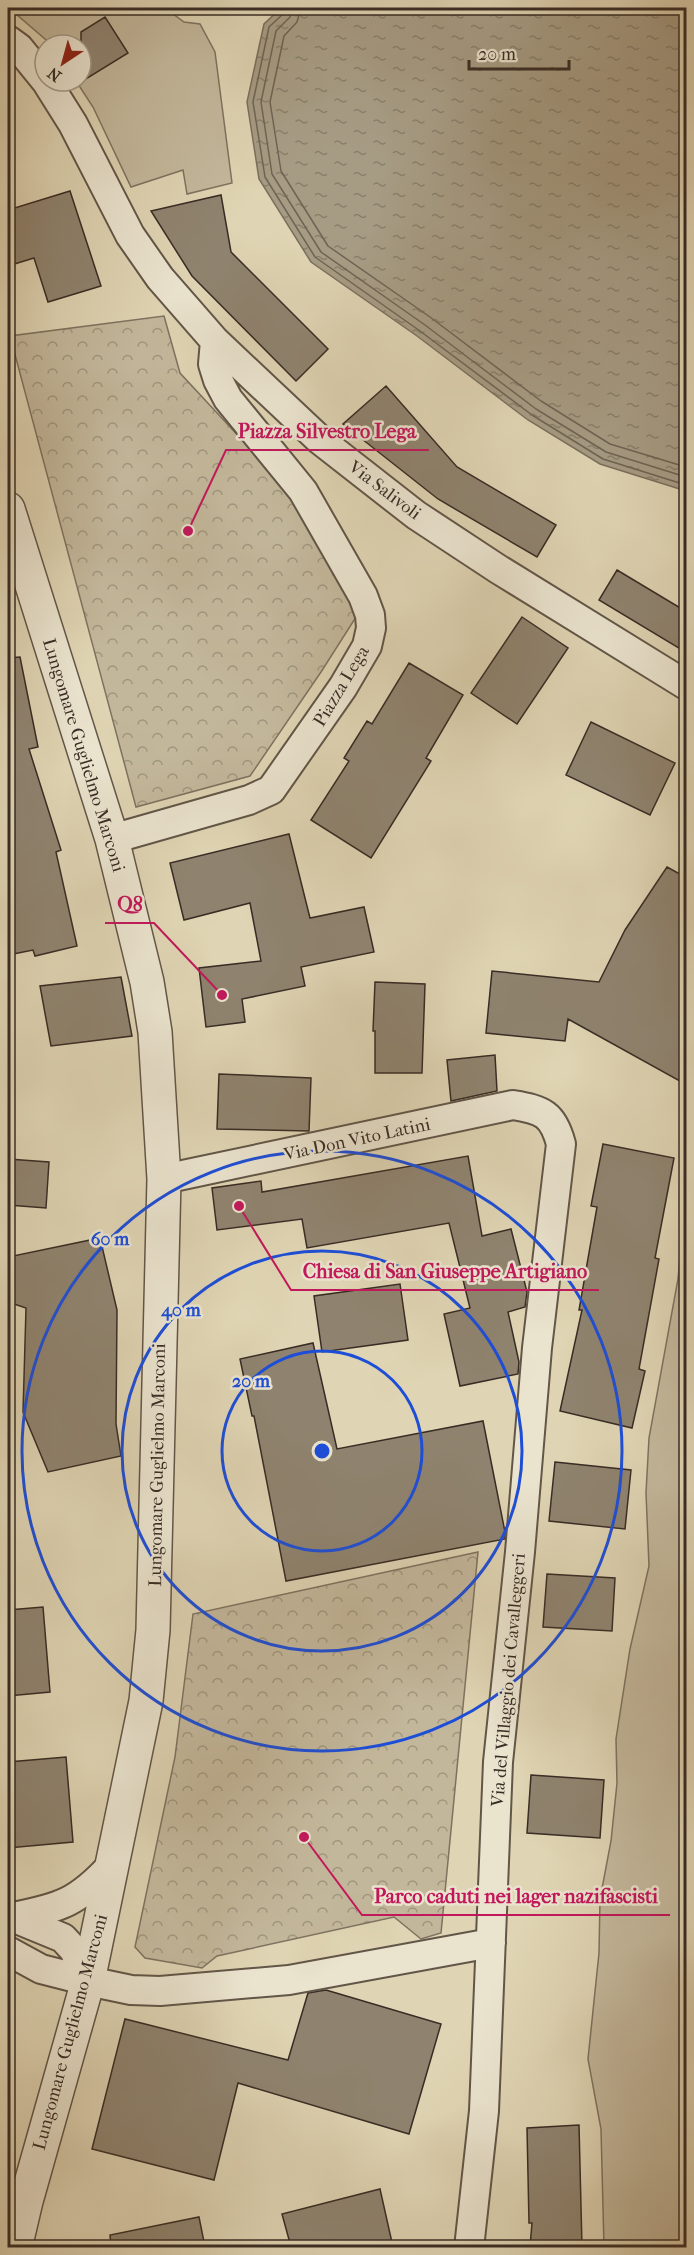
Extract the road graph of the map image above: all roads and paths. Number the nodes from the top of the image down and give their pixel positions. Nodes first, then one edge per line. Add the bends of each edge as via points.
1 (8, 40) edge
2 (33, 65) edge
3 (54, 93) edge
4 (215, 341) junction
5 (8, 510) edge
6 (687, 685) edge
7 (112, 839) junction
8 (549, 1116) joint
9 (164, 1179) junction
10 (111, 1866) junction
11 (10, 1916) edge
12 (490, 1943) junction
13 (8, 1951) edge
14 (88, 1981) junction
15 (15, 2247) edge
16 (469, 2247) edge

1 - 2 street, Via Salivoli
3 - 4 street, Via Salivoli via 130,235 160,278
4 - 6 street, Via Salivoli via 320,440 416,514
4 - 7 street, Piazza Lega via 213,364 228,399 303,491 363,596 371,628 367,646 344,687 271,790 249,800
5 - 7 street, Lungomare Guglielmo Marconi
7 - 9 street, Lungomare Guglielmo Marconi via 147,982 155,1032
8 - 9 street, Via Don Vito Latini via 534,1108 513,1105
8 - 12 street, Via del Villaggio dei Cavalleggeri via 561,1144 537,1348 498,1762
9 - 10 street, Lungomare Guglielmo Marconi via 153,1630 146,1701
10 - 11 street via 91,1888 70,1901 44,1911
10 - 14 street, Lungomare Guglielmo Marconi
11 - 14 street via 63,1938 74,1950
12 - 14 street via 289,1980 160,1990 131,1990
12 - 16 street, Via del Villaggio dei Cavalleggeri via 484,2111
13 - 14 street via 42,1969
14 - 15 street, Lungomare Guglielmo Marconi

